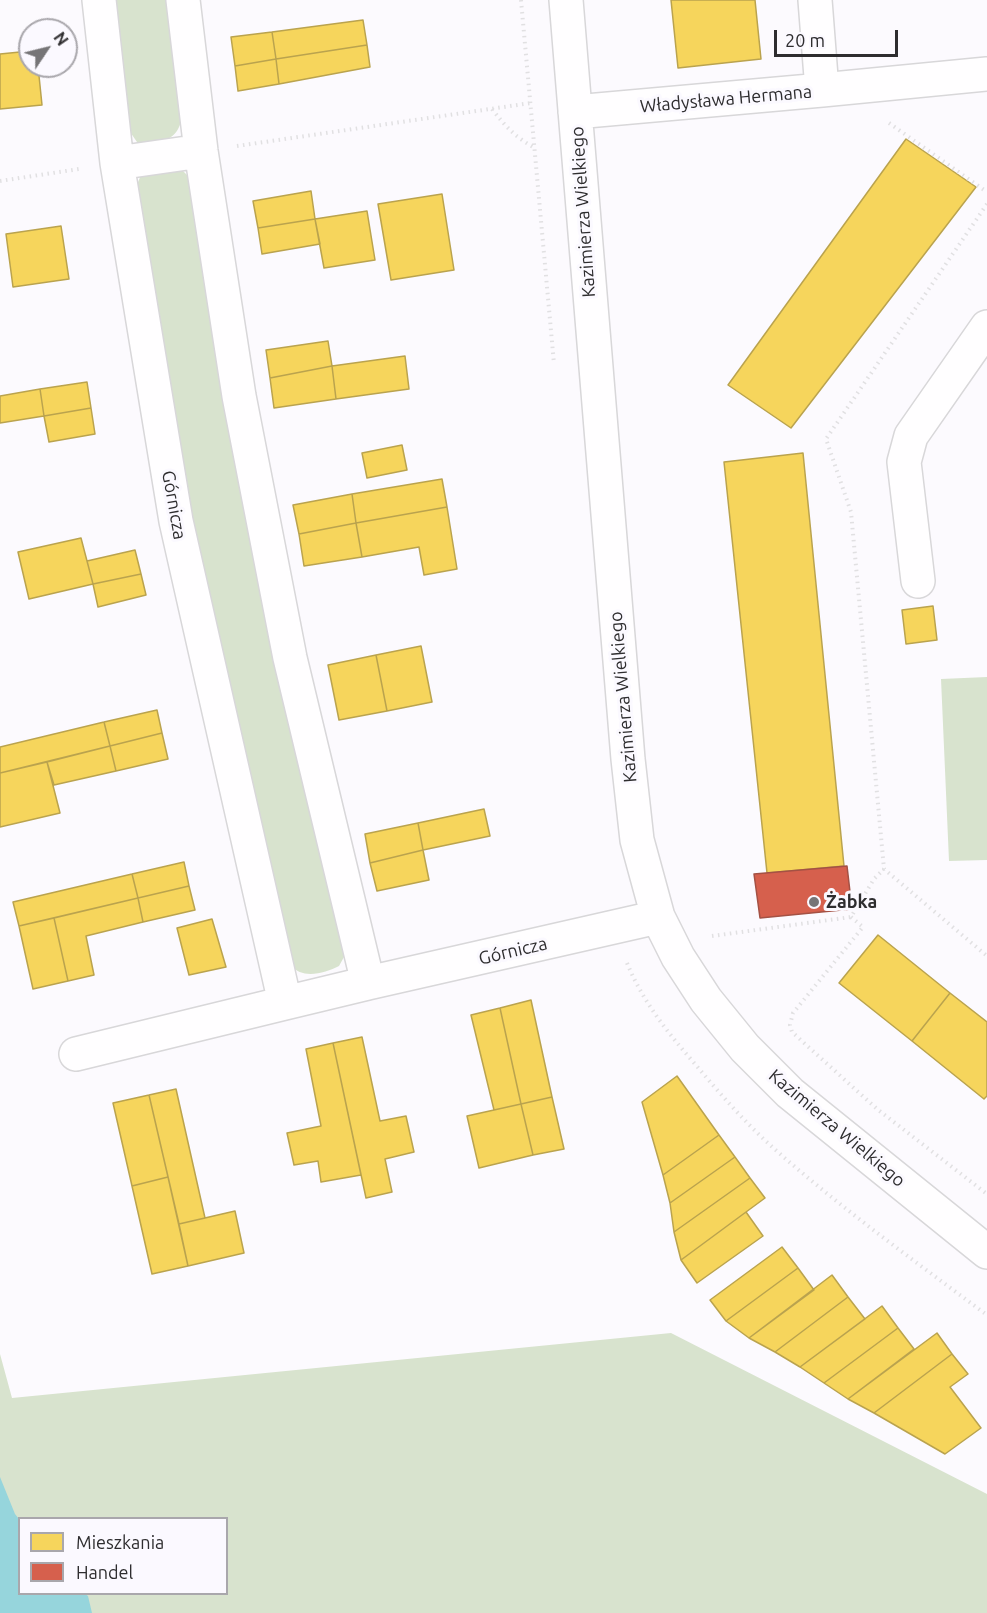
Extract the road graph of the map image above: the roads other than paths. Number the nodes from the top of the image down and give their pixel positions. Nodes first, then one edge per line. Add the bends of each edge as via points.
1 (99, 0) edge
2 (183, 0) edge
3 (566, 0) edge
4 (815, 0) edge
5 (987, 74) edge
6 (822, 90) junction
7 (575, 112) junction
8 (201, 152) junction
9 (117, 163) junction
10 (987, 327) edge
11 (918, 581) dead end
12 (658, 917) junction
13 (368, 983) junction
14 (285, 1003) junction
15 (76, 1054) dead end
16 (987, 1252) edge

1 - 9 street, Górnicza
2 - 8 street
3 - 7 street, Kazimierza Wielkiego
4 - 6 street, Władysława Hermana
5 - 6 street
6 - 7 street, Władysława Hermana
7 - 12 street, Kazimierza Wielkiego via 636,840
8 - 9 street
8 - 13 street via 239,396 290,658
9 - 14 street, Górnicza via 176,521
10 - 11 street via 910,436 904,462
12 - 13 street, Górnicza
12 - 16 street, Kazimierza Wielkiego via 706,1000 782,1086
13 - 14 street, Górnicza
14 - 15 street, Górnicza

